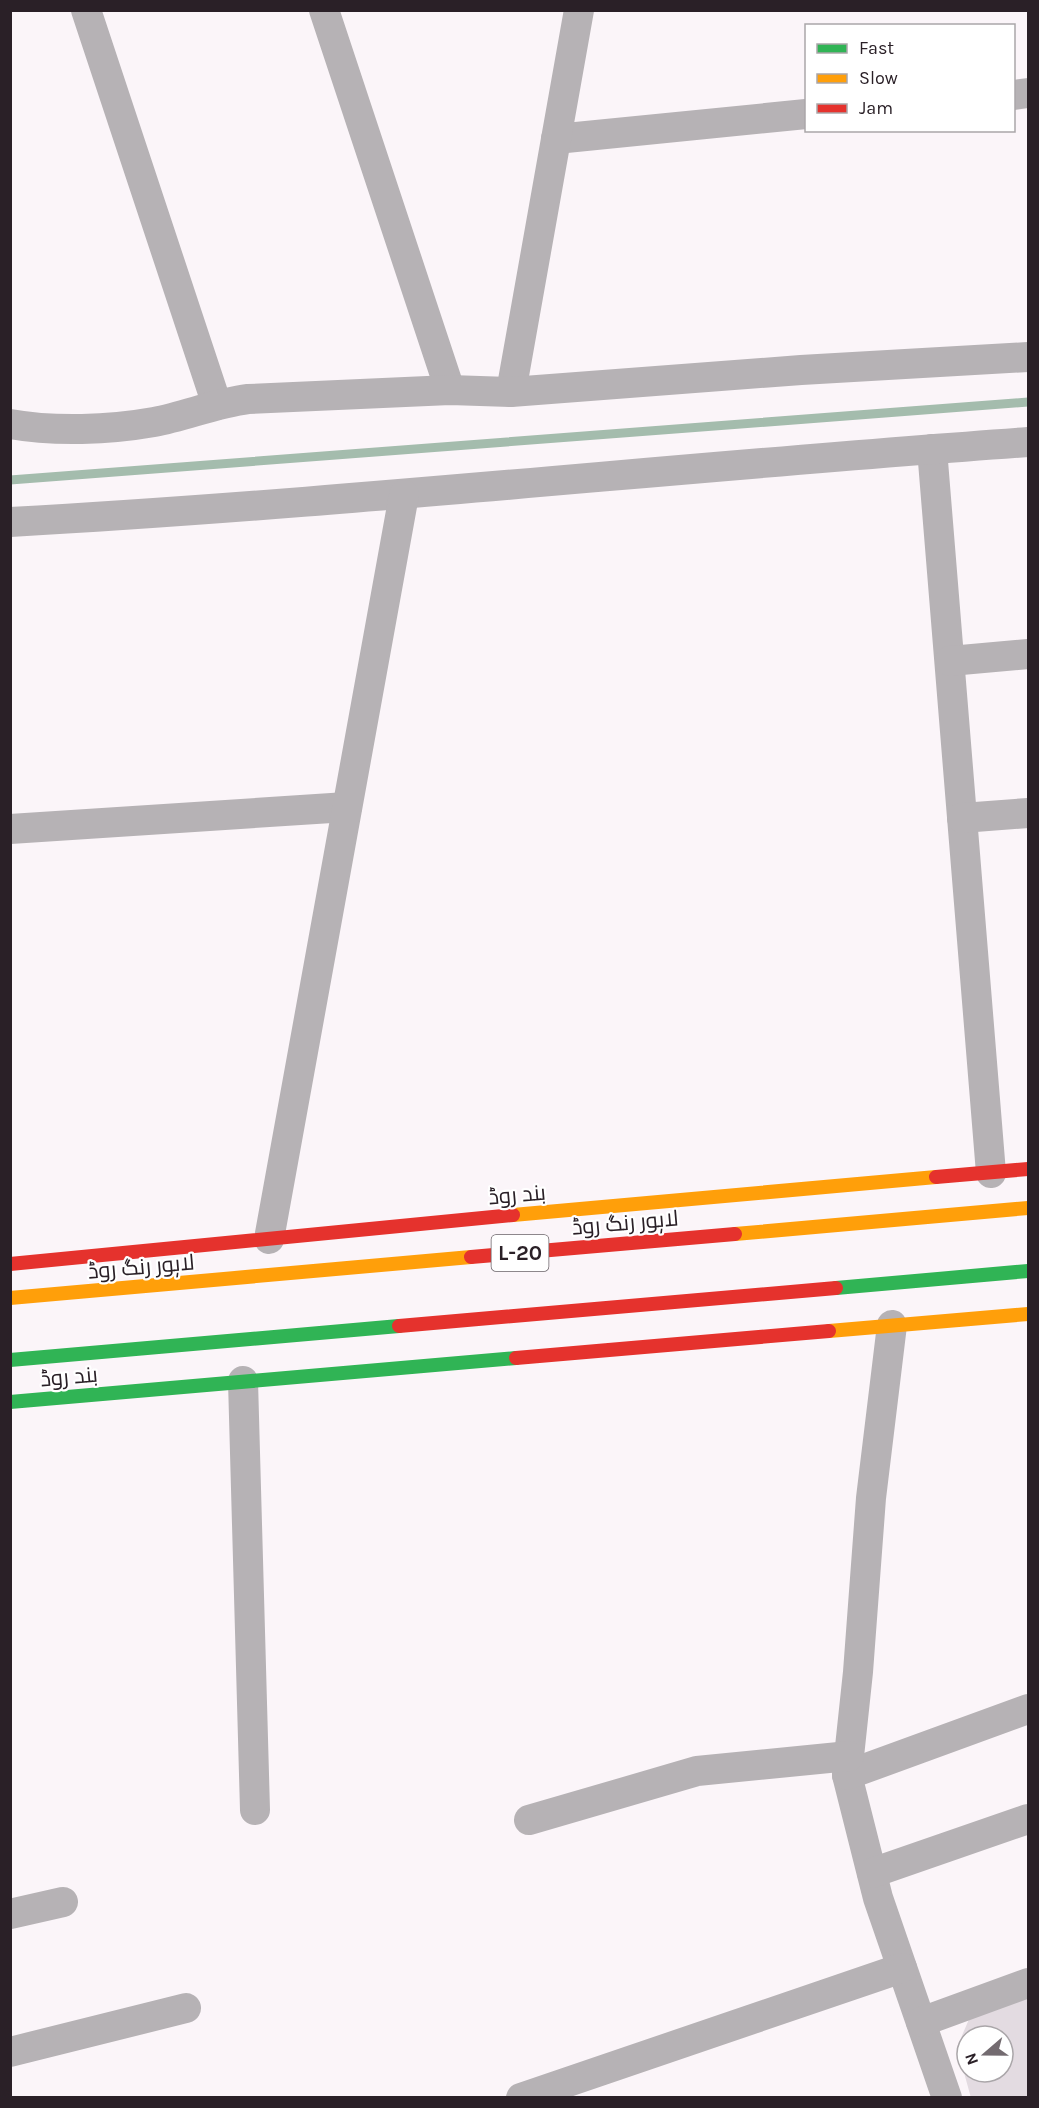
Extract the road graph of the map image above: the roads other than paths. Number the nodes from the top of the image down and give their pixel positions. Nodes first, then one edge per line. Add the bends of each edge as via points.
1 (86, 10) edge
2 (324, 10) edge
3 (579, 10) edge
4 (805, 114) edge
5 (556, 139) junction
6 (1029, 357) edge
7 (450, 390) junction
8 (511, 392) junction
9 (217, 405) junction
10 (10, 424) edge
11 (1029, 442) edge
12 (932, 449) junction
13 (404, 495) junction
14 (10, 522) edge
15 (1029, 654) edge
16 (950, 661) junction
17 (347, 807) junction
18 (1029, 813) edge
19 (962, 818) junction
20 (10, 829) edge
21 (1029, 1169) edge
22 (991, 1173) junction
23 (1029, 1208) edge
24 (268, 1239) junction
25 (10, 1264) edge
26 (1029, 1271) edge
27 (10, 1299) edge
28 (1029, 1314) edge
29 (892, 1325) junction
30 (10, 1360) edge
31 (243, 1381) junction
32 (10, 1402) edge
33 (1029, 1708) edge
34 (848, 1765) junction
35 (255, 1810) dead end
36 (1029, 1819) edge
37 (529, 1820) dead end
38 (872, 1873) junction
39 (63, 1902) dead end
40 (10, 1914) edge
41 (902, 1968) junction
42 (1029, 1983) edge
43 (186, 2008) dead end
44 (921, 2022) junction
45 (10, 2052) edge
46 (521, 2097) edge
47 (947, 2097) edge

1 - 9 street
2 - 7 street
3 - 5 street
4 - 5 street
5 - 8 street
6 - 8 street
7 - 8 street
7 - 9 street via 248,399
9 - 10 street via 152,422 94,428
11 - 12 street
12 - 13 street
12 - 16 street
13 - 14 street
13 - 17 street
15 - 16 street
16 - 19 street
17 - 20 street
17 - 24 street
18 - 19 street
19 - 22 street
21 - 22 main road, بند روڈ
22 - 24 main road, بند روڈ
23 - 27 main road, لاہور رنگ روڈ / L-20
24 - 25 main road, بند روڈ
26 - 30 main road
28 - 29 main road, بند روڈ
29 - 31 main road, بند روڈ
29 - 34 street via 871,1498
31 - 32 main road, بند روڈ
31 - 35 street
33 - 34 street
34 - 37 street via 697,1772
34 - 38 street
36 - 38 street
38 - 41 street
39 - 40 street
41 - 44 street
41 - 46 street
42 - 44 street
43 - 45 street
44 - 47 street

